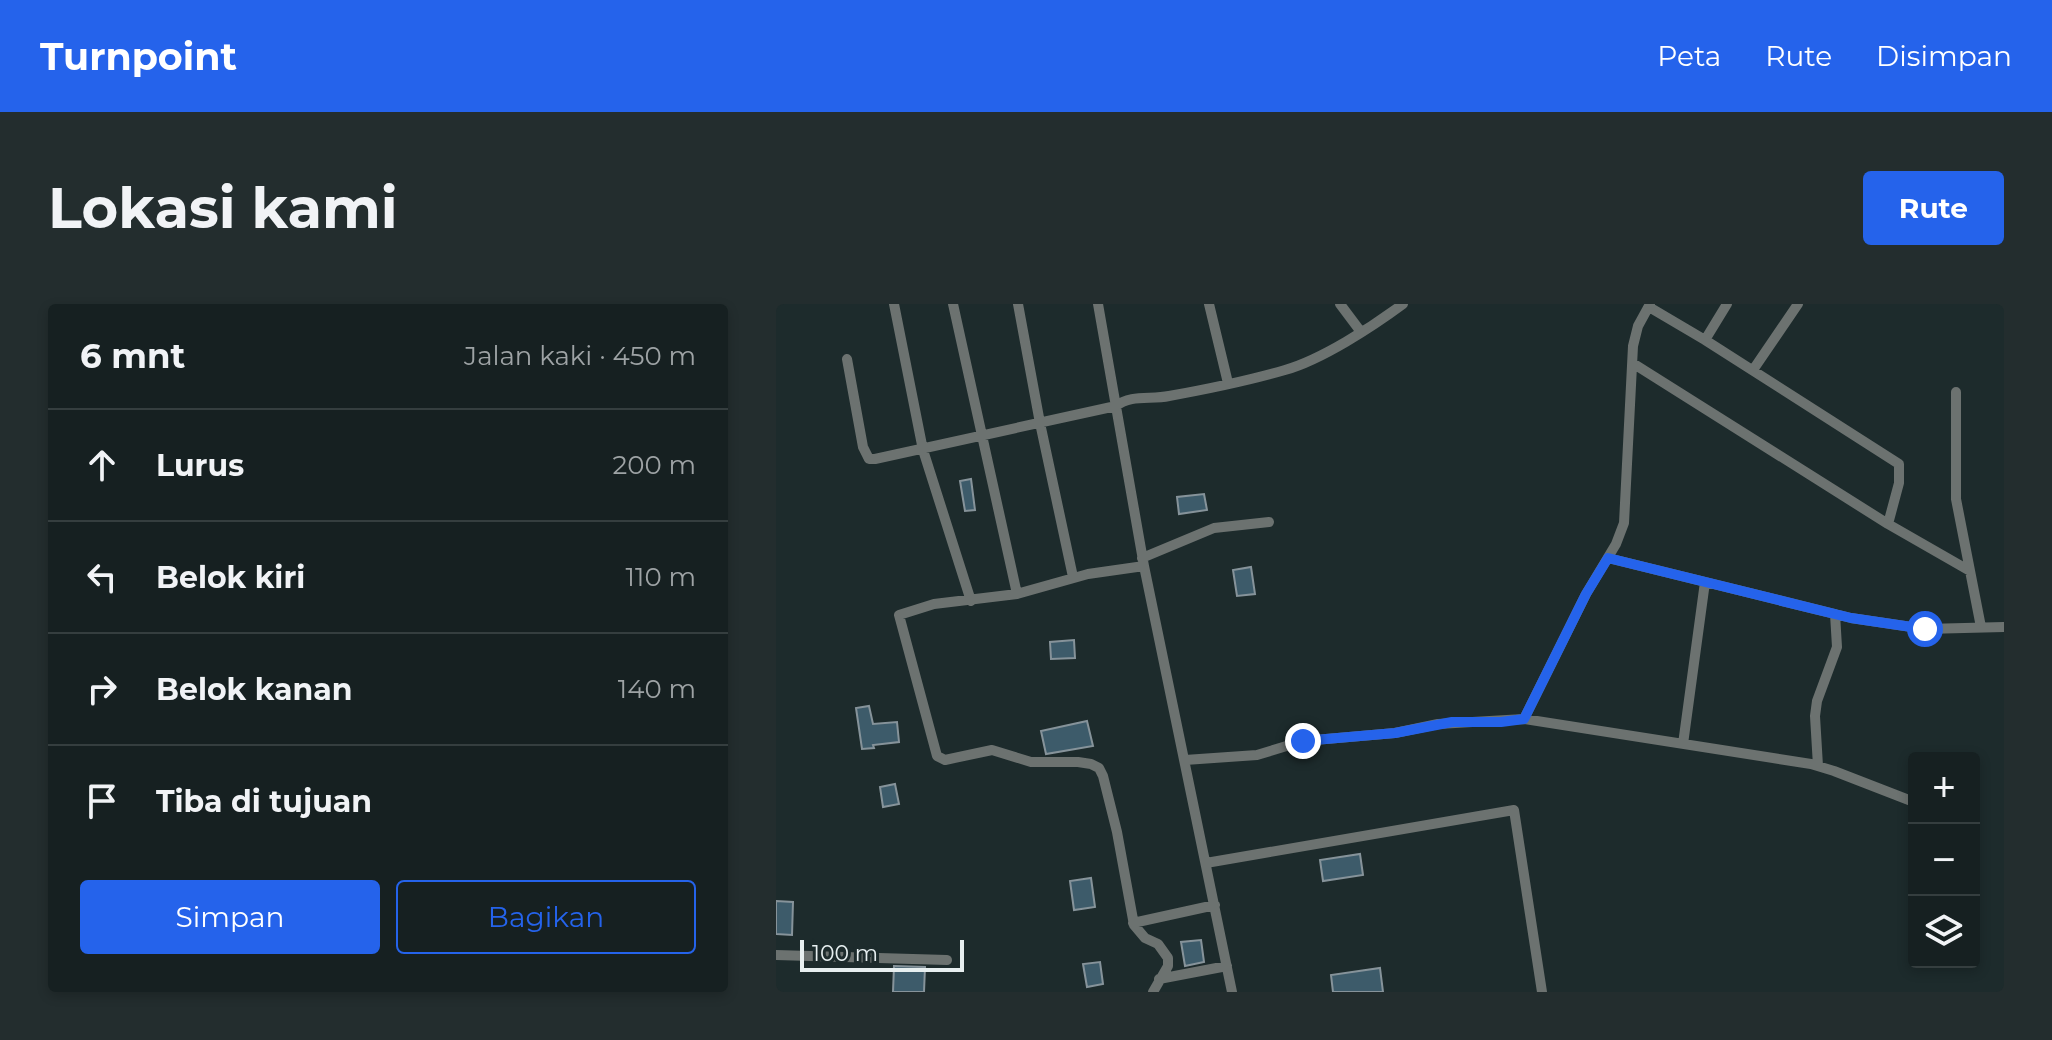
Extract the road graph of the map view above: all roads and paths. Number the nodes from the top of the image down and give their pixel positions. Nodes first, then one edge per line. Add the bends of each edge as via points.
1 (894, 304) edge
2 (953, 304) edge
3 (1018, 304) edge
4 (1098, 304) edge
5 (1209, 304) edge
6 (1340, 304) edge
7 (1727, 304) edge
8 (1798, 304) edge
9 (1398, 305) edge
10 (1650, 306) edge
11 (1361, 332) junction
12 (1705, 340) junction
13 (847, 359) dead end
14 (1634, 364) junction
15 (1753, 370) junction
16 (1228, 383) junction
17 (1956, 392) dead end
18 (1116, 406) junction
19 (1040, 423) junction
20 (981, 437) junction
21 (923, 450) junction
22 (1269, 522) dead end
23 (1888, 524) junction
24 (1608, 558) junction
25 (1143, 562) junction
26 (1970, 571) junction
27 (1073, 577) junction
28 (1705, 582) junction
29 (1017, 594) junction
30 (971, 601) junction
31 (1835, 614) junction
32 (1981, 627) junction
33 (2004, 627) edge
34 (1524, 719) junction
35 (1683, 744) junction
36 (1185, 760) junction
37 (1818, 766) junction
38 (1908, 800) edge
39 (1206, 863) junction
40 (1215, 905) junction
41 (1133, 923) junction
42 (776, 955) edge
43 (947, 960) dead end
44 (1227, 966) junction
45 (1159, 979) junction
46 (1153, 992) edge
47 (1232, 992) edge
48 (1542, 992) edge

1 - 21 street
2 - 20 street
3 - 19 street
4 - 18 street
5 - 16 street
6 - 11 street
7 - 12 street
8 - 15 street
9 - 11 street
10 - 12 street
10 - 14 street via 1638,326
11 - 16 street via 1287,370
12 - 15 street
13 - 21 street via 865,455 875,459
14 - 23 street
14 - 24 street via 1624,523
15 - 23 street via 1899,464
16 - 18 street via 1130,399
17 - 26 street via 1956,499
18 - 19 street
18 - 25 street
19 - 20 street
19 - 27 street
20 - 21 street
20 - 29 street
21 - 30 street
22 - 25 street via 1214,528
23 - 26 street
24 - 28 street
24 - 34 street
25 - 27 street
25 - 36 street
26 - 32 street
27 - 29 street
28 - 31 street
28 - 35 street
29 - 30 street
30 - 41 street via 934,604 899,615 937,756 945,760 992,750 1031,762 1078,762 1099,768
31 - 32 street via 1925,629
31 - 37 street via 1837,647 1815,716
32 - 33 street
34 - 35 street
34 - 36 street via 1438,724 1303,741 1257,755
35 - 37 street
36 - 39 street
37 - 38 street
39 - 40 street
39 - 48 street via 1514,810
40 - 41 street
40 - 44 street
41 - 45 street via 1168,958
42 - 43 street
44 - 45 street
44 - 47 street
45 - 46 street

